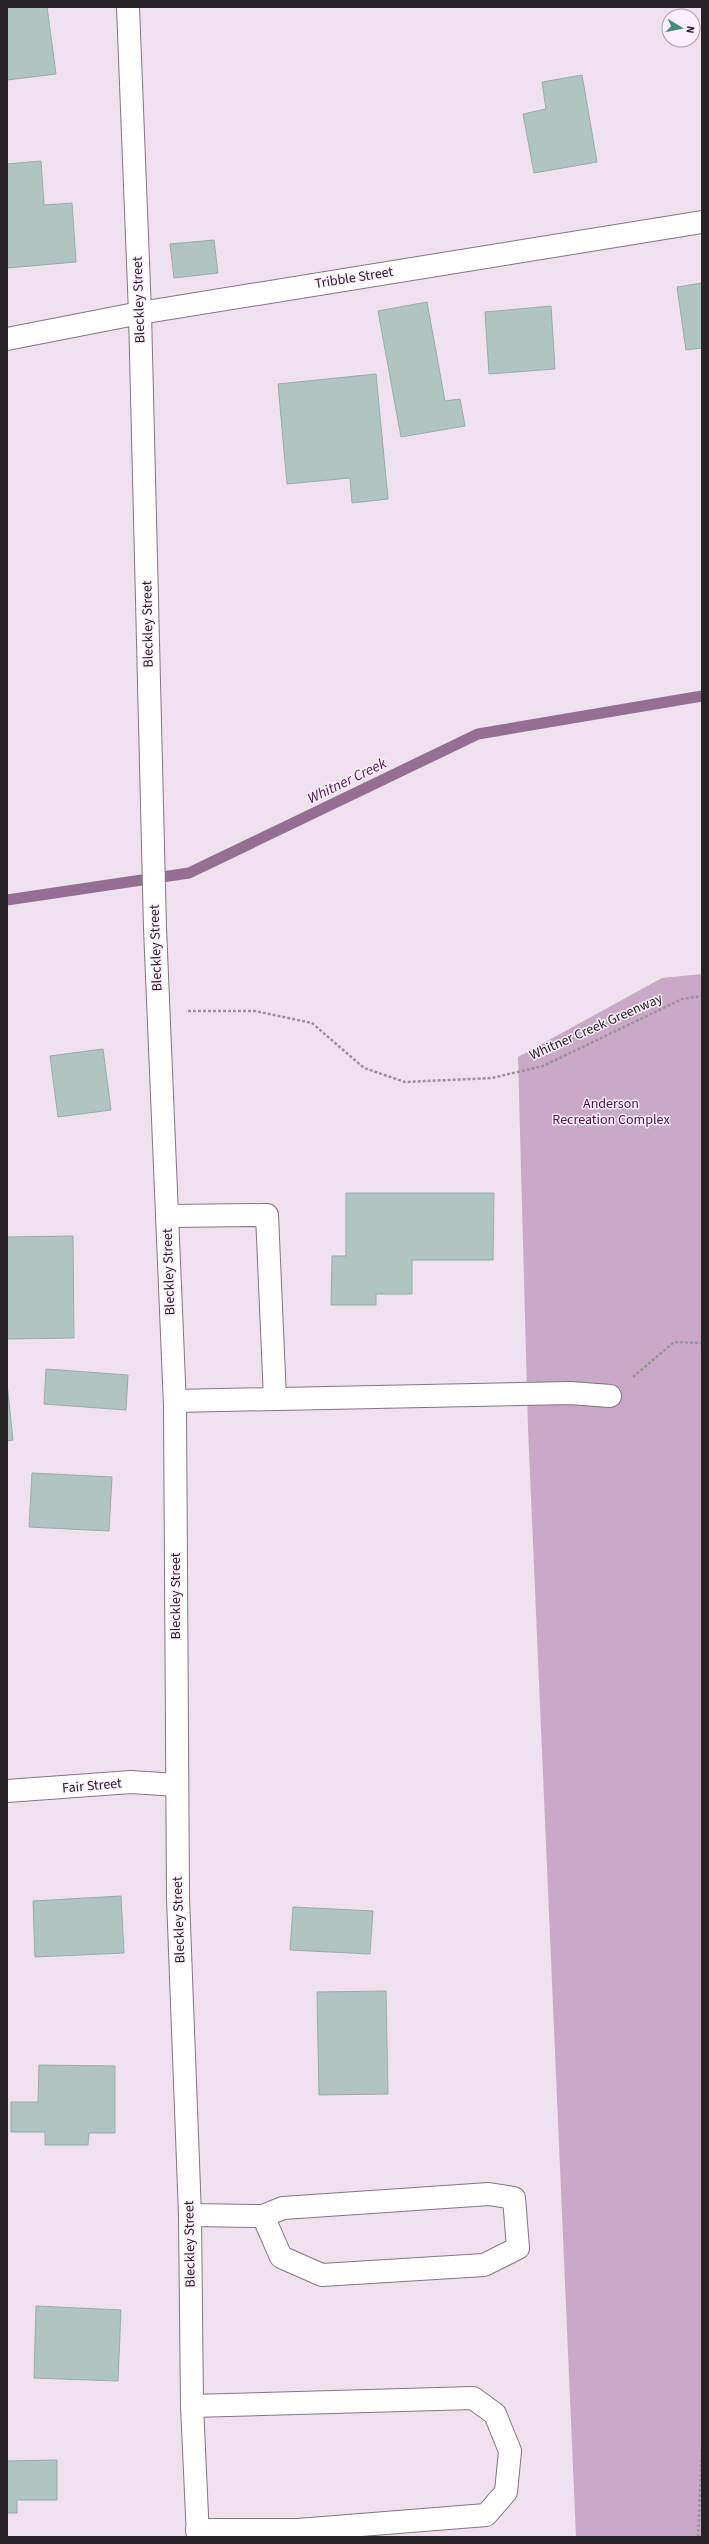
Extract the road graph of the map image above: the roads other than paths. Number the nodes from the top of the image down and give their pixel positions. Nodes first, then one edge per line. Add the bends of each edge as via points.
1 (128, 7) edge
2 (702, 222) edge
3 (140, 313) junction
4 (7, 339) edge
5 (167, 1216) junction
6 (610, 1396) road end
7 (275, 1399) junction
8 (175, 1401) junction
9 (177, 1785) junction
10 (7, 1791) edge
11 (190, 2216) junction
12 (263, 2216) junction
13 (192, 2406) junction
14 (197, 2533) edge

1 - 3 street, Bleckley Street
2 - 3 street, Tribble Street
3 - 4 street, Tribble Street
3 - 5 street, Bleckley Street via 153,862
5 - 7 street via 267,1215
5 - 8 street, Bleckley Street
6 - 7 street via 570,1393
7 - 8 street
8 - 9 street, Bleckley Street
9 - 10 street, Fair Street via 131,1782
9 - 11 street, Bleckley Street via 178,1898
11 - 12 street
11 - 13 street, Bleckley Street
12 - 12 street via 281,2257 322,2275 484,2265 518,2248 514,2198 489,2194 283,2208
13 - 14 street, Bleckley Street
13 - 14 street via 473,2398 495,2414 510,2451 506,2492 486,2515 298,2530 232,2528

